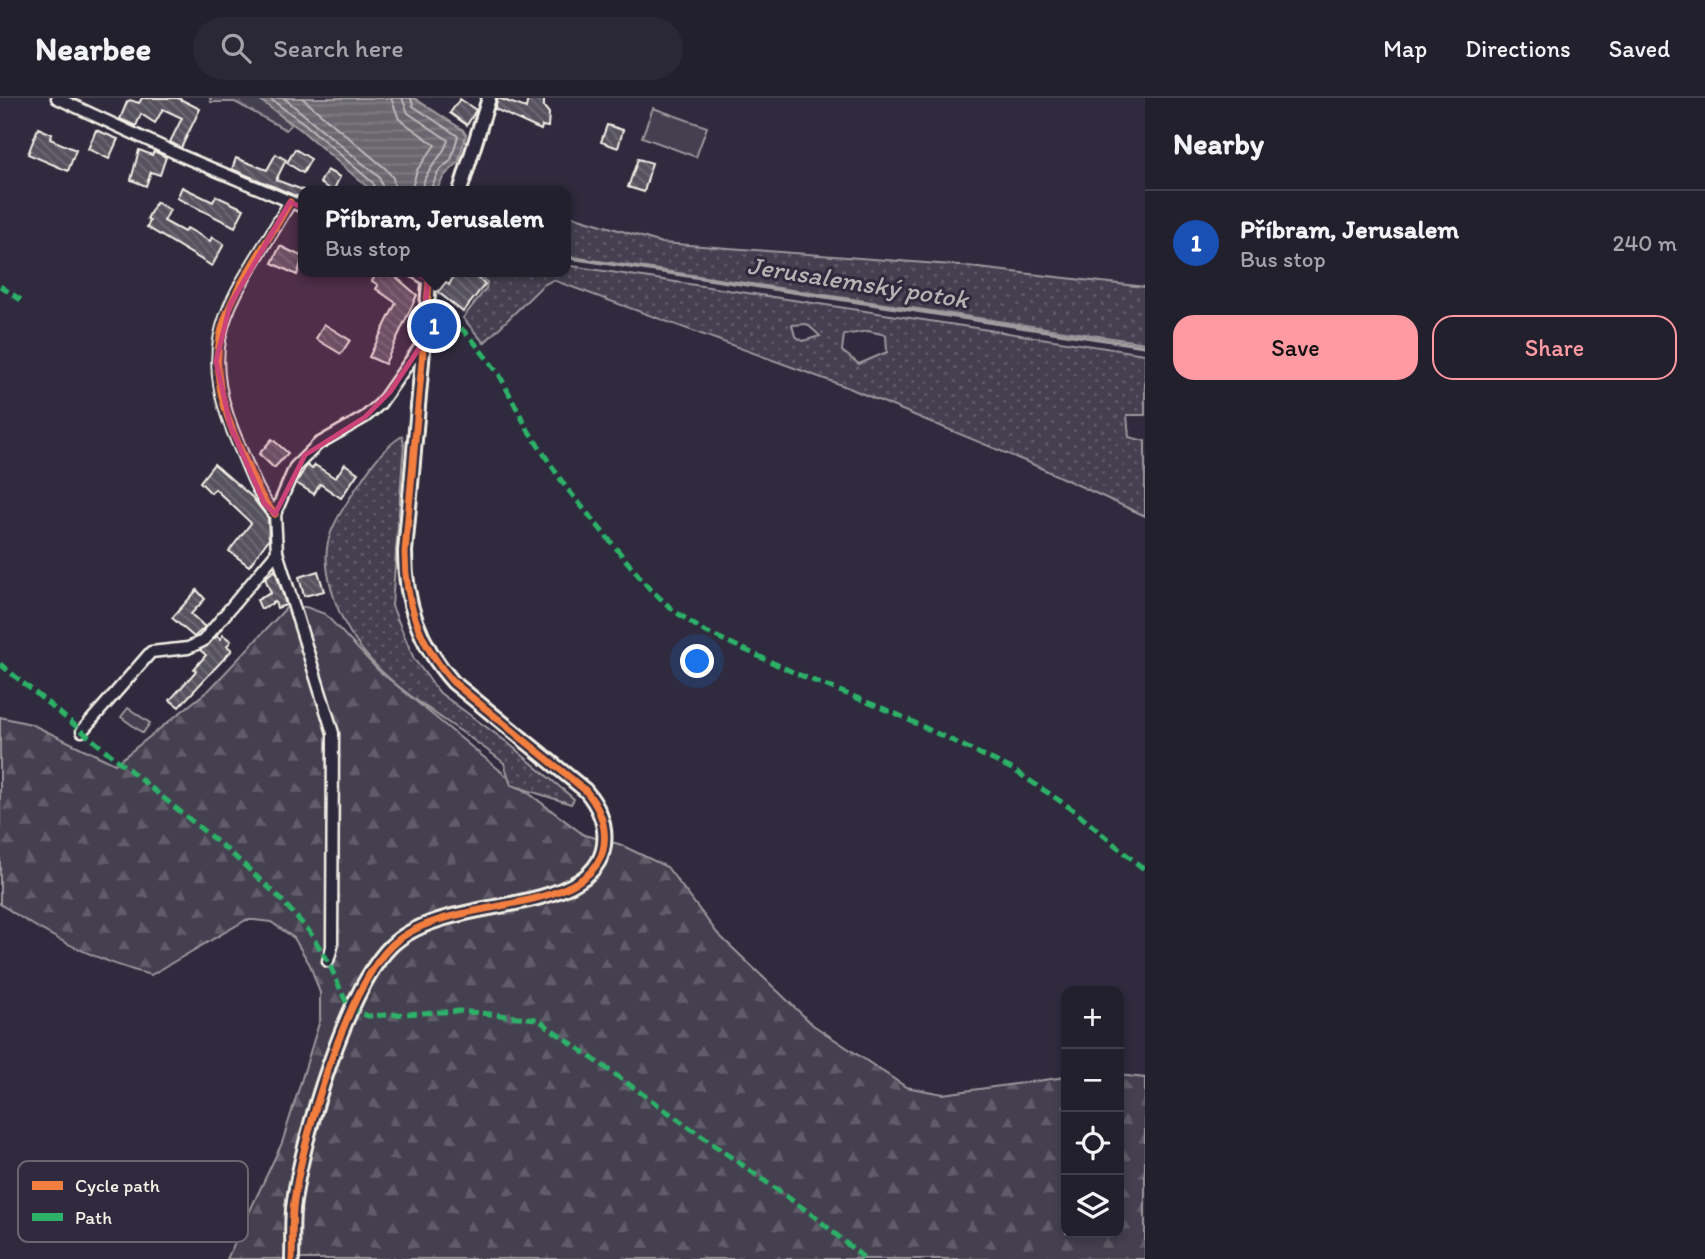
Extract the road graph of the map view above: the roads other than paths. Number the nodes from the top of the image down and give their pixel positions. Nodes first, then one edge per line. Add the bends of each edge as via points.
1 (57, 98) edge
2 (489, 98) edge
3 (462, 186) edge
4 (290, 202) junction
5 (298, 205) edge
6 (429, 277) edge
7 (422, 344) junction
8 (275, 514) junction
9 (277, 552) junction
10 (82, 731) dead end
11 (328, 961) dead end
12 (292, 1259) edge

1 - 4 street
2 - 3 street
4 - 5 street
4 - 8 street via 230,305 218,337 216,361 230,425 264,503
6 - 7 street
7 - 8 street via 380,404 305,455
7 - 12 street via 405,552 405,577 416,626 426,648 453,682 585,790 596,803 604,828 604,848 595,866 578,882 426,926 393,944 379,959 356,998 309,1130 293,1205
8 - 9 street
9 - 10 street via 203,641 188,648 151,652
9 - 11 street via 333,733 332,947

